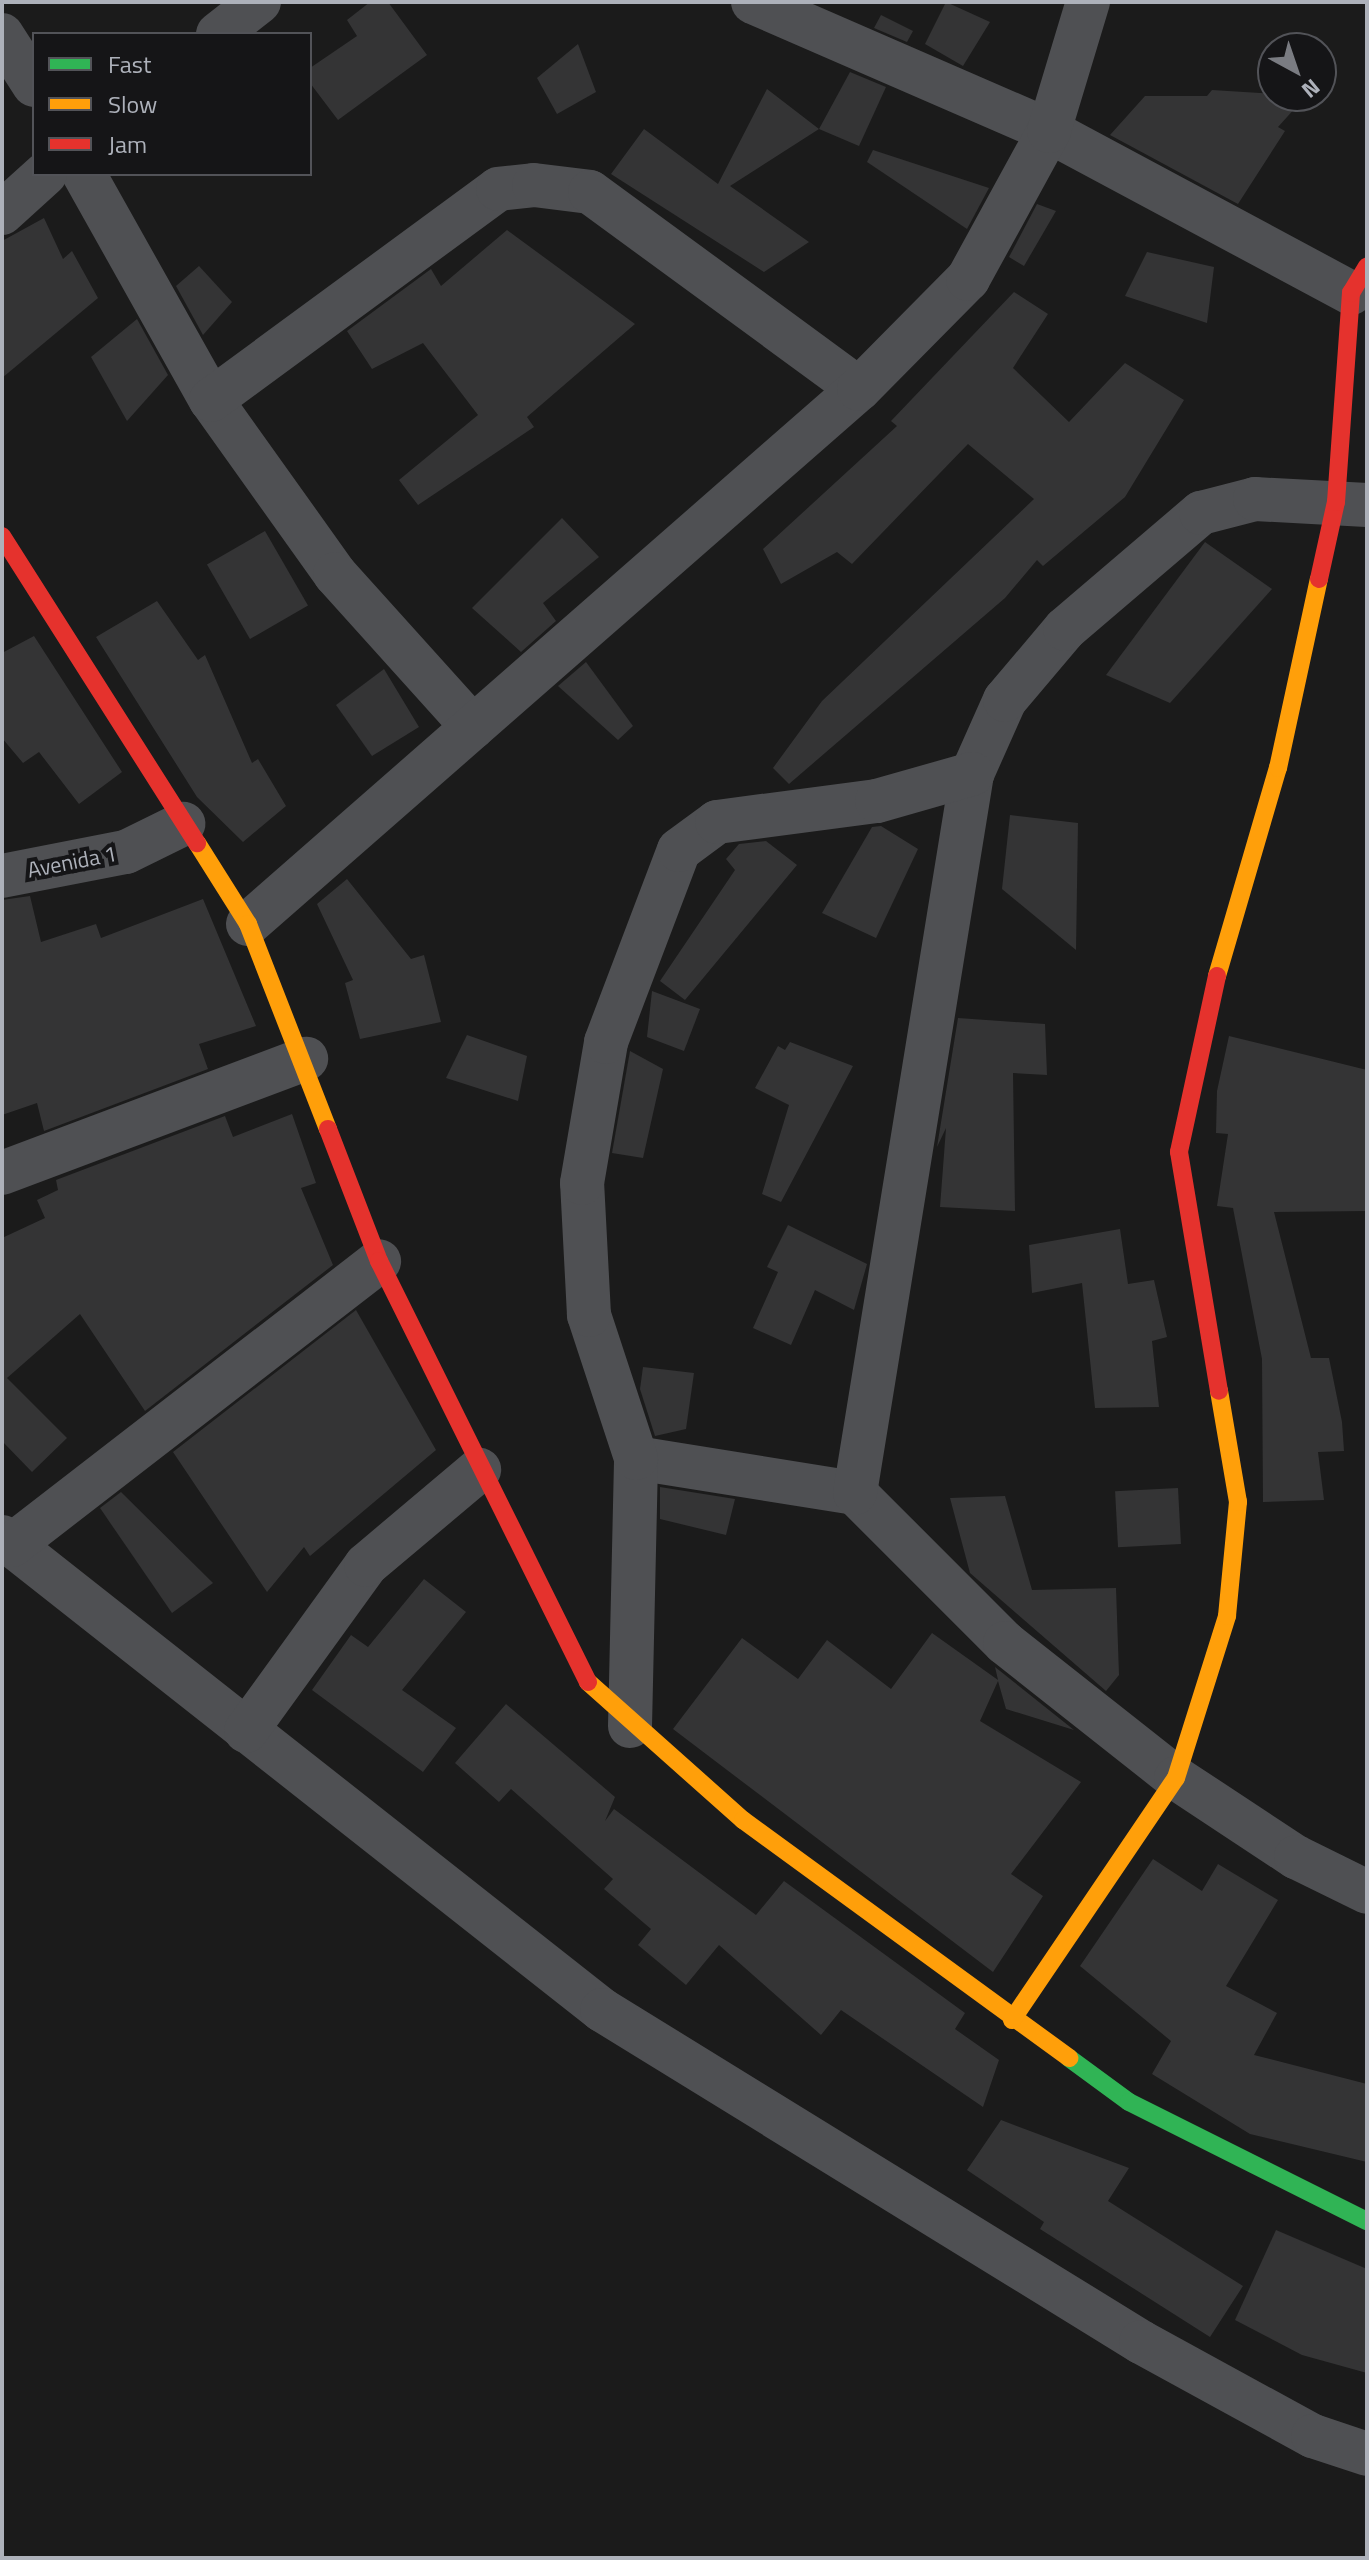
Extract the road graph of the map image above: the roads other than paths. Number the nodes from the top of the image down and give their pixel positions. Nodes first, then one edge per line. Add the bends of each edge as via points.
1 (259, 2) edge
2 (753, 2) edge
3 (1088, 2) edge
4 (221, 32) edge
5 (2, 35) edge
6 (32, 82) edge
7 (1049, 131) junction
8 (43, 176) edge
9 (85, 176) edge
10 (2, 213) edge
11 (1359, 280) edge
12 (859, 389) junction
13 (211, 400) junction
14 (1352, 504) edge
15 (2, 536) edge
16 (473, 727) junction
17 (972, 774) junction
18 (183, 824) junction
19 (2, 876) edge
20 (248, 924) junction
21 (306, 1059) junction
22 (2, 1173) edge
23 (379, 1261) junction
24 (636, 1458) junction
25 (479, 1470) junction
26 (855, 1493) junction
27 (7, 1541) edge
28 (630, 1726) junction
29 (246, 1731) junction
30 (1176, 1778) junction
31 (1367, 1892) edge
32 (1012, 2020) junction
33 (1367, 2221) edge
34 (1367, 2454) edge

1 - 4 street
2 - 7 street
3 - 7 street
5 - 6 street
7 - 11 street
7 - 12 street via 968,279
8 - 10 street
9 - 13 street
11 - 14 street
12 - 13 street via 590,192 534,185 498,189
12 - 16 street
13 - 16 street via 335,574
14 - 17 street via 1255,499 1201,513 1065,629 1005,700
14 - 30 street via 1207,1012 1179,1152 1238,1502 1227,1616
15 - 18 street
16 - 20 street
17 - 24 street via 877,801 717,822 679,850 606,1042 582,1183 589,1315
17 - 26 street
18 - 19 street, Avenida 1 via 126,852
18 - 20 street
20 - 21 street
21 - 22 street
21 - 23 street
23 - 25 street
23 - 27 street
24 - 26 street
24 - 28 street
25 - 28 street via 578,1671
25 - 29 street via 366,1565
26 - 30 street via 1005,1643
27 - 29 street
28 - 32 street
29 - 34 street via 602,2010 1141,2342 1313,2436
30 - 31 street via 1296,1857
30 - 32 street
32 - 33 street via 1129,2102

